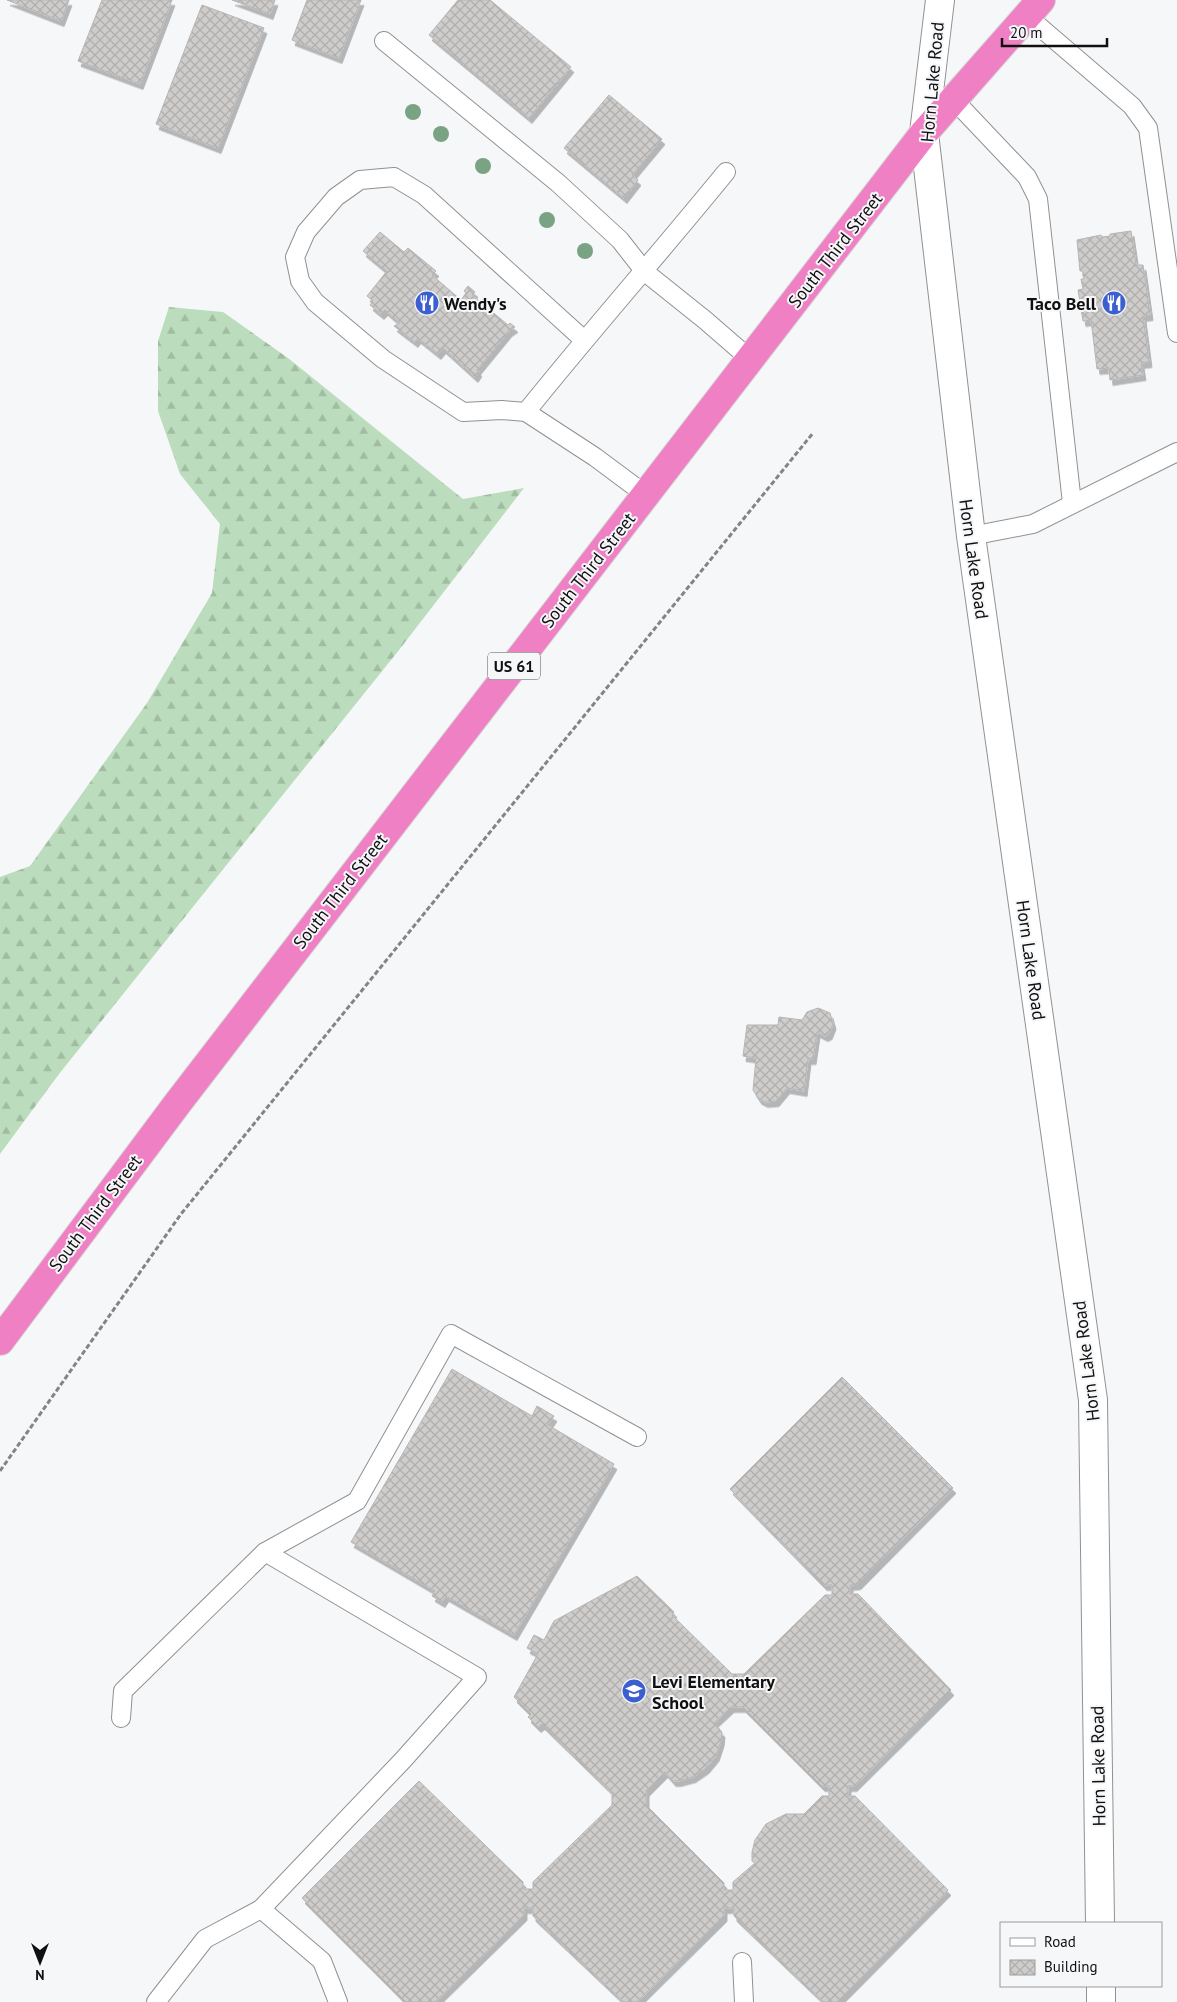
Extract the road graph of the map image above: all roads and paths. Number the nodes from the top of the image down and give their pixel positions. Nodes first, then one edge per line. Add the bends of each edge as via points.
1 (940, 0) edge
2 (1034, 8) edge
3 (384, 41) dead end
4 (954, 100) junction
5 (924, 133) junction
6 (726, 172) dead end
7 (645, 272) junction
8 (1177, 333) edge
9 (584, 340) junction
10 (750, 359) junction
11 (526, 412) junction
12 (814, 433) dead end
13 (1177, 452) edge
14 (646, 495) junction
15 (1072, 503) junction
16 (971, 536) junction
17 (0, 1341) edge
18 (637, 1437) dead end
19 (0, 1471) edge
20 (265, 1552) junction
21 (121, 1718) dead end
22 (261, 1909) junction
23 (1100, 1922) edge
24 (742, 1962) dead end
25 (1101, 1987) edge
26 (156, 2002) edge
27 (338, 2002) edge
28 (744, 2002) edge
29 (1101, 2002) edge

1 - 5 main road, Horn Lake Road
2 - 4 highway, South Third Street / US 61
2 - 8 lane via 1132,106 1148,128
3 - 7 lane via 558,183 620,240
4 - 5 highway, South Third Street / US 61
4 - 15 lane via 1027,177 1038,199
5 - 10 highway, South Third Street / US 61
5 - 16 main road, Horn Lake Road
6 - 7 lane
7 - 9 lane
7 - 10 lane
9 - 11 lane
9 - 11 lane via 424,196 394,177 360,180 336,197 306,232 296,257 300,281 315,302 383,359 463,412
10 - 14 highway, South Third Street / US 61
11 - 14 lane
12 - 19 path via 181,1214
13 - 15 lane
14 - 17 highway, South Third Street / US 61 via 176,1104
15 - 16 lane via 1033,524
16 - 23 main road, Horn Lake Road via 1093,1400
18 - 20 lane via 451,1334 357,1501
20 - 21 lane via 123,1691
20 - 22 lane via 477,1677 397,1767
22 - 26 lane via 205,1939
22 - 27 lane via 322,1961
24 - 28 lane
25 - 29 main road

